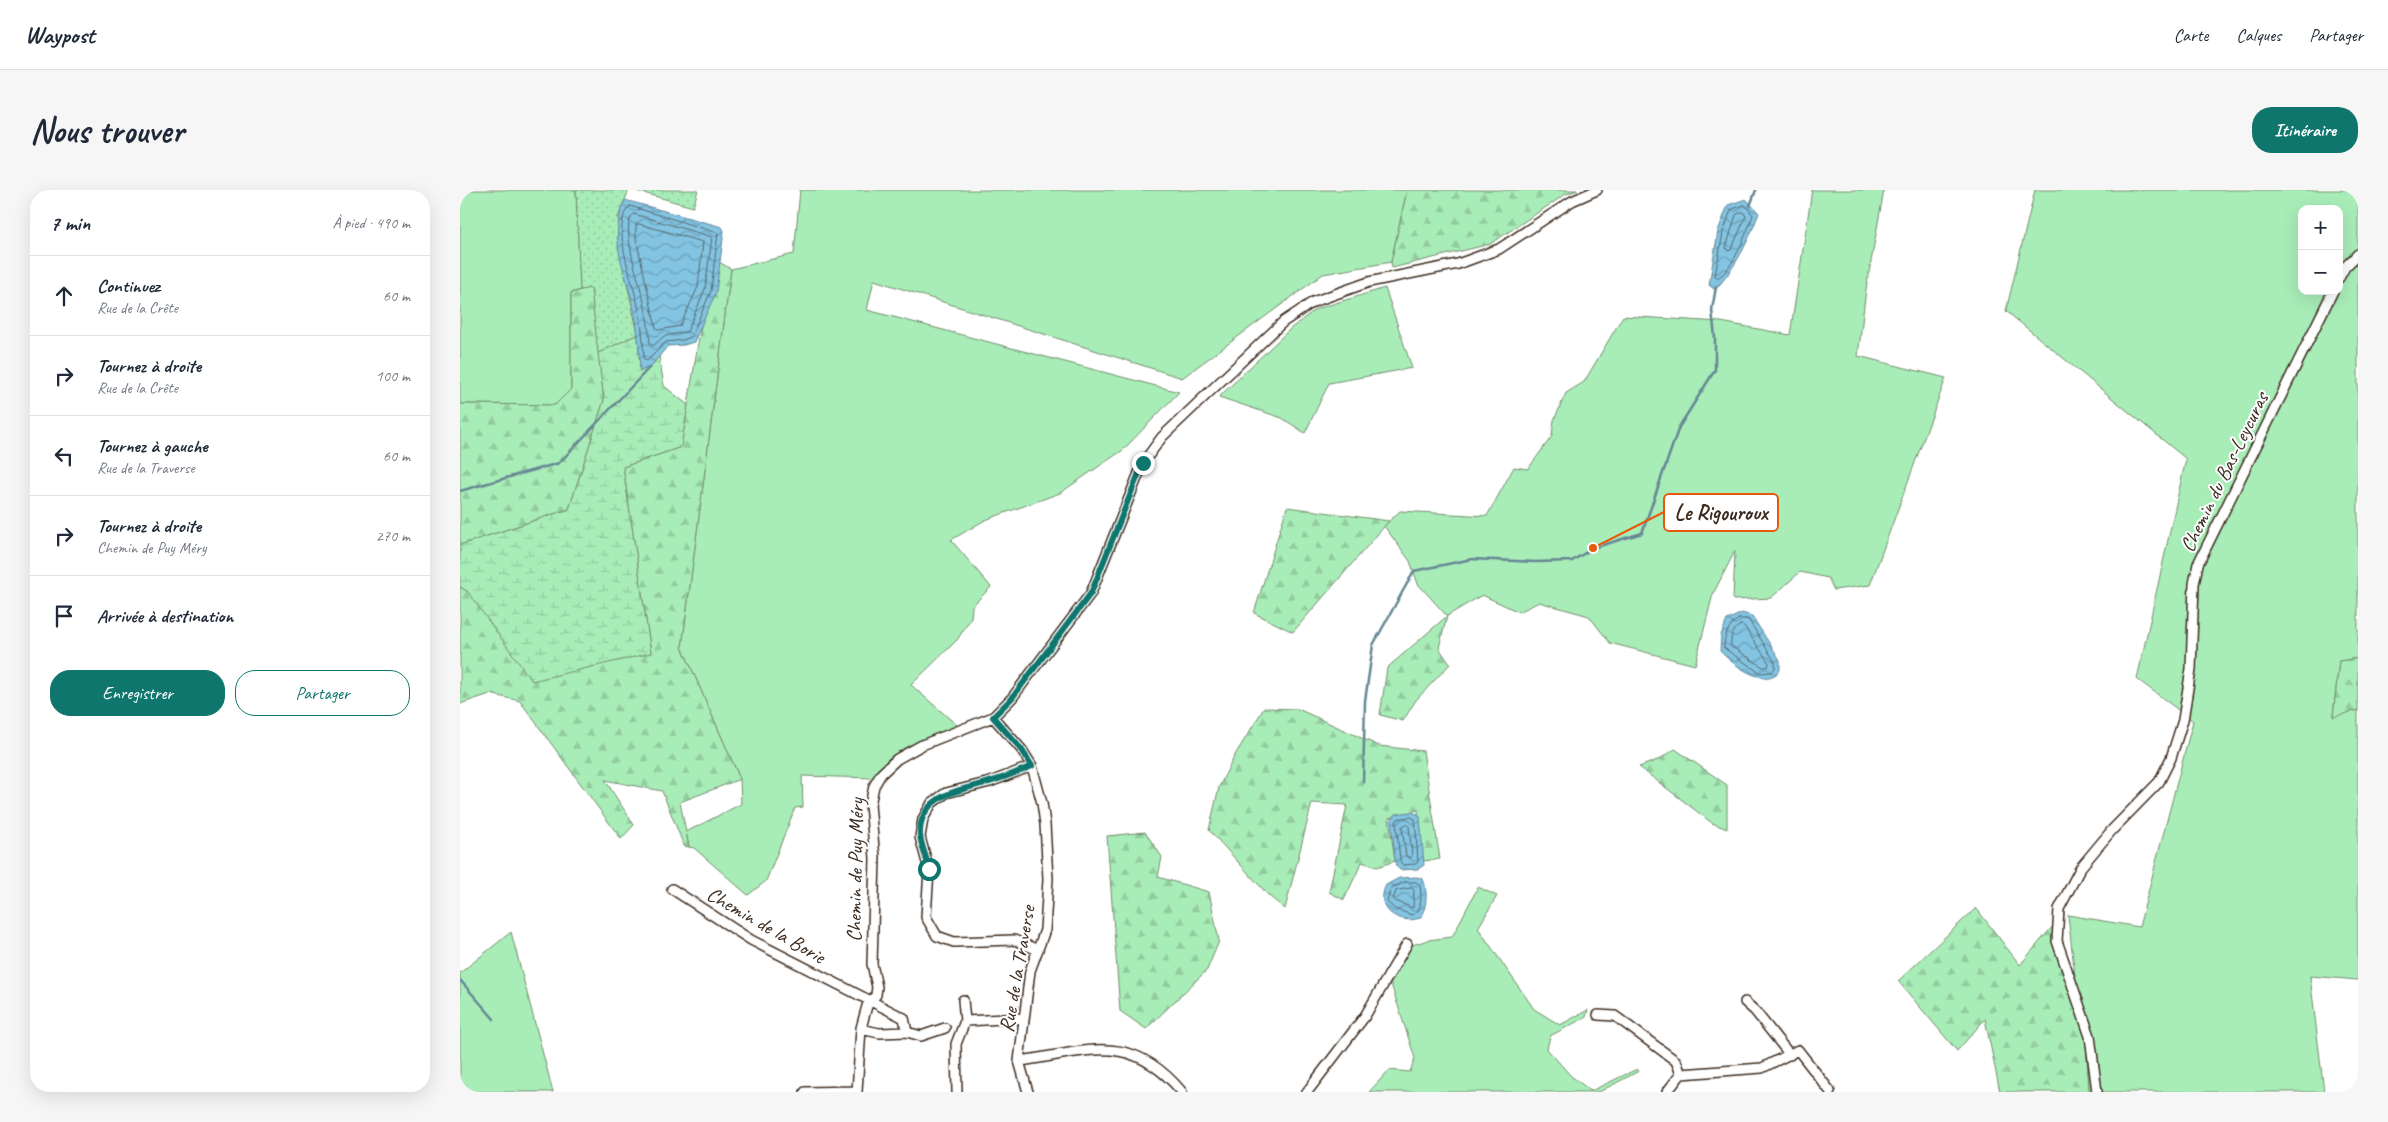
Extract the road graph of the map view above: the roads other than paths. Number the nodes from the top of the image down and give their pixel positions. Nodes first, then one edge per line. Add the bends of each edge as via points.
1 (1597, 190) edge
2 (2358, 254) edge
3 (2343, 271) edge
4 (2331, 295) edge
5 (993, 717) junction
6 (1032, 766) junction
7 (672, 889) dead end
8 (1407, 944) dead end
9 (1038, 950) junction
10 (963, 1000) dead end
11 (871, 1002) junction
12 (1745, 1002) dead end
13 (1598, 1015) dead end
14 (1024, 1018) junction
15 (965, 1022) junction
16 (945, 1028) dead end
17 (861, 1029) junction
18 (907, 1032) junction
19 (1790, 1054) junction
20 (1019, 1061) junction
21 (1681, 1074) junction
22 (1830, 1090) dead end
23 (857, 1091) edge
24 (805, 1092) edge
25 (957, 1092) edge
26 (1028, 1092) edge
27 (1182, 1092) edge
28 (1307, 1092) edge
29 (1667, 1092) edge
30 (2097, 1092) edge

1 - 5 street, Chemin de Puy Méry via 1572,201 1499,249 1458,264 1369,282 1313,302 1283,322 1162,437 1134,480 1091,593 1012,698
2 - 3 street
4 - 30 street, Chemin du Bas-Leycuras via 2198,564 2194,584 2191,669 2183,720 2166,769 2159,782 2112,830 2081,868 2060,909 2057,941 2090,1036
5 - 6 street, Rue de la Traverse
5 - 11 street, Chemin de Puy Méry via 922,744 896,759 874,786 870,805 875,858 872,964 877,987
6 - 9 street, Rue de la Traverse via 1042,803 1048,879 1046,930
6 - 9 street via 990,782 946,793 932,803 923,819 920,837 929,870 926,917 937,936 954,942 1014,940
7 - 11 street, Chemin de la Borie via 751,940
8 - 28 street via 1364,1016
9 - 14 street, Rue de la Traverse via 1030,971
10 - 15 street
11 - 17 street, Chemin de Puy Méry
11 - 18 street, Chemin de la Borie via 904,1018
12 - 19 street
13 - 21 street via 1614,1016 1676,1061
14 - 15 street
14 - 20 street, Rue de la Traverse
15 - 25 street via 956,1044
16 - 18 street via 921,1036
17 - 18 street via 879,1033
17 - 23 street, Chemin de Puy Méry
19 - 21 street via 1762,1068
19 - 22 street via 1798,1050
20 - 26 street, Rue de la Traverse
20 - 27 street via 1106,1048 1136,1054 1171,1079
21 - 29 street
23 - 24 street

